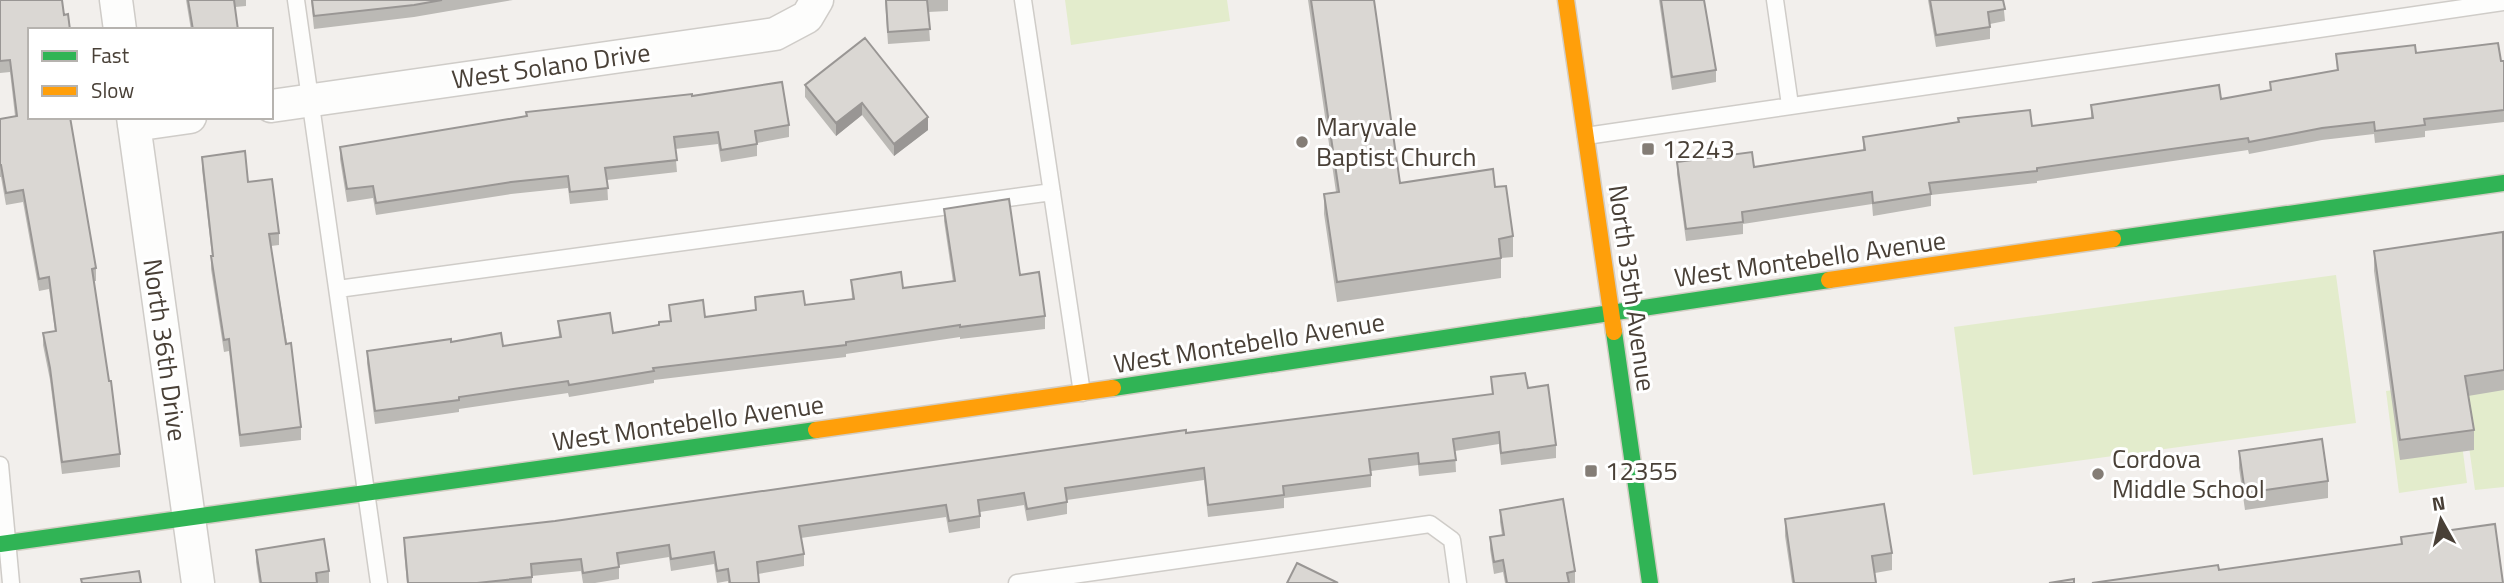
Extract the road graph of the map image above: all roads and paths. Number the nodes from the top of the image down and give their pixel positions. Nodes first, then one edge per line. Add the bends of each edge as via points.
1 (116, 0) edge
2 (296, 0) edge
3 (817, 0) edge
4 (1023, 0) edge
5 (1566, 0) edge
6 (1775, 0) edge
7 (2504, 2) edge
8 (120, 28) edge
9 (311, 101) junction
10 (1790, 105) junction
11 (273, 106) edge
12 (162, 119) edge
13 (133, 121) edge
14 (1586, 136) junction
15 (2504, 183) edge
16 (1052, 192) junction
17 (338, 289) junction
18 (1611, 312) junction
19 (1082, 393) junction
20 (0, 465) edge
21 (367, 493) junction
22 (188, 518) junction
23 (4, 544) edge
24 (11, 583) edge
25 (198, 583) edge
26 (379, 583) edge
27 (1017, 583) edge
28 (1458, 583) edge
29 (1650, 583) edge

1 - 8 street
2 - 9 lane
3 - 9 street, West Solano Drive via 807,17 775,34
4 - 16 lane
5 - 14 street, North 35th Avenue
6 - 10 lane
7 - 10 lane
9 - 11 street, West Solano Drive
9 - 17 lane
10 - 14 lane
12 - 13 street
13 - 22 street, North 36th Drive
14 - 18 street, North 35th Avenue
15 - 18 street, West Montebello Avenue
16 - 17 lane
16 - 19 lane
17 - 21 lane
18 - 19 street, West Montebello Avenue
18 - 29 street, North 35th Avenue
19 - 21 street, West Montebello Avenue
20 - 23 lane
21 - 22 street, West Montebello Avenue
21 - 26 lane
22 - 23 street, West Montebello Avenue
22 - 25 street, North 36th Drive
23 - 24 lane
27 - 28 lane via 1430,524 1452,540

